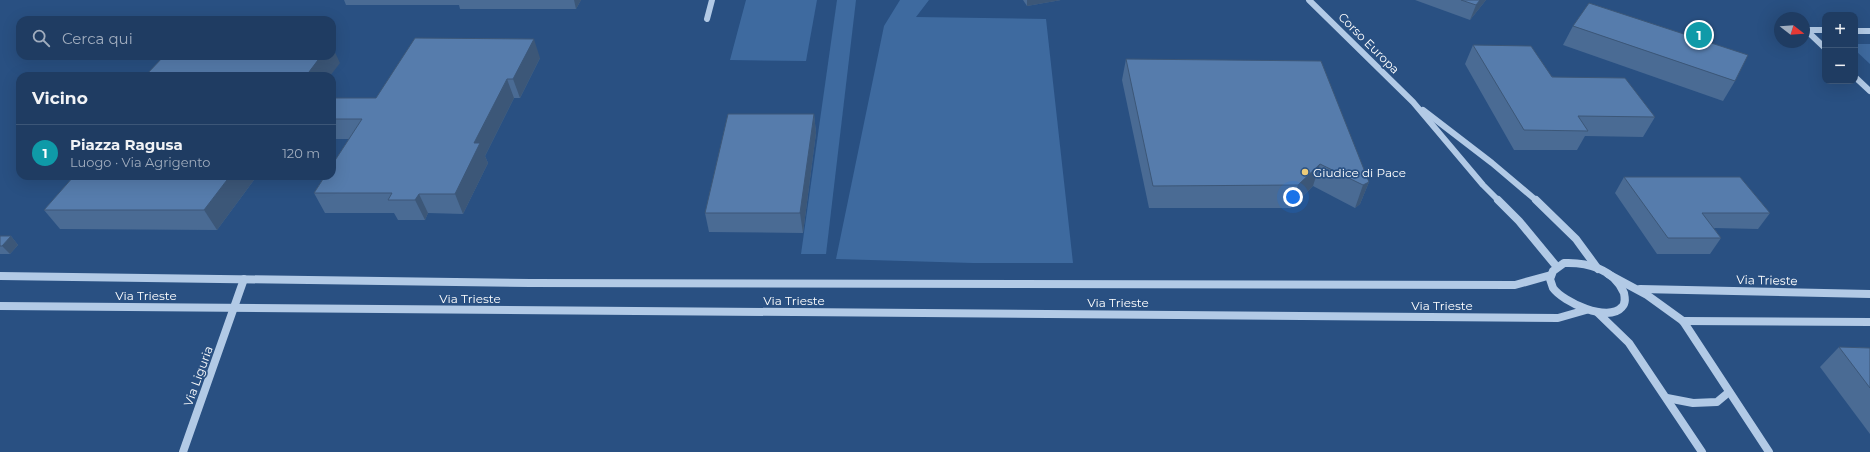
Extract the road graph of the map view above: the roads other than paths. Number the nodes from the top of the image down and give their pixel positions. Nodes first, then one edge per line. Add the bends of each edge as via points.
1 (712, 0) edge
2 (1309, 0) edge
3 (707, 19) dead end
4 (1822, 30) edge
5 (1858, 31) edge
6 (1870, 31) edge
7 (1822, 45) edge
8 (1858, 80) edge
9 (1870, 91) edge
10 (1413, 102) junction
11 (1556, 267) junction
12 (1598, 269) junction
13 (1608, 274) junction
14 (1551, 275) junction
15 (0, 276) edge
16 (244, 279) junction
17 (1640, 289) junction
18 (1870, 294) edge
19 (0, 306) edge
20 (234, 307) junction
21 (1586, 310) junction
22 (1598, 313) junction
23 (1683, 321) junction
24 (1870, 322) edge
25 (1729, 392) junction
26 (1666, 398) junction
27 (183, 452) edge
28 (1702, 452) edge
29 (1769, 452) edge

1 - 3 street
2 - 10 street, Corso Europa
4 - 7 street via 1806,30
5 - 6 street
8 - 9 street
10 - 11 street via 1483,185 1519,221
10 - 12 street via 1474,148 1570,230
11 - 12 street via 1564,263 1575,263
11 - 14 street
12 - 13 street
13 - 17 street
13 - 22 street via 1623,290 1626,298 1624,305 1618,310
14 - 16 street, Via Trieste via 1515,285 530,283
14 - 21 street via 1551,283 1556,291 1564,299
15 - 16 street, Via Trieste
16 - 20 street, Via Liguria
17 - 18 street, Via Trieste
17 - 23 street
19 - 20 street, Via Trieste
20 - 21 street, Via Trieste via 1558,318
20 - 27 street, Via Liguria
21 - 22 street
22 - 26 street via 1629,343
23 - 24 street
23 - 25 street
25 - 26 street via 1717,402 1693,403
25 - 29 street
26 - 28 street

